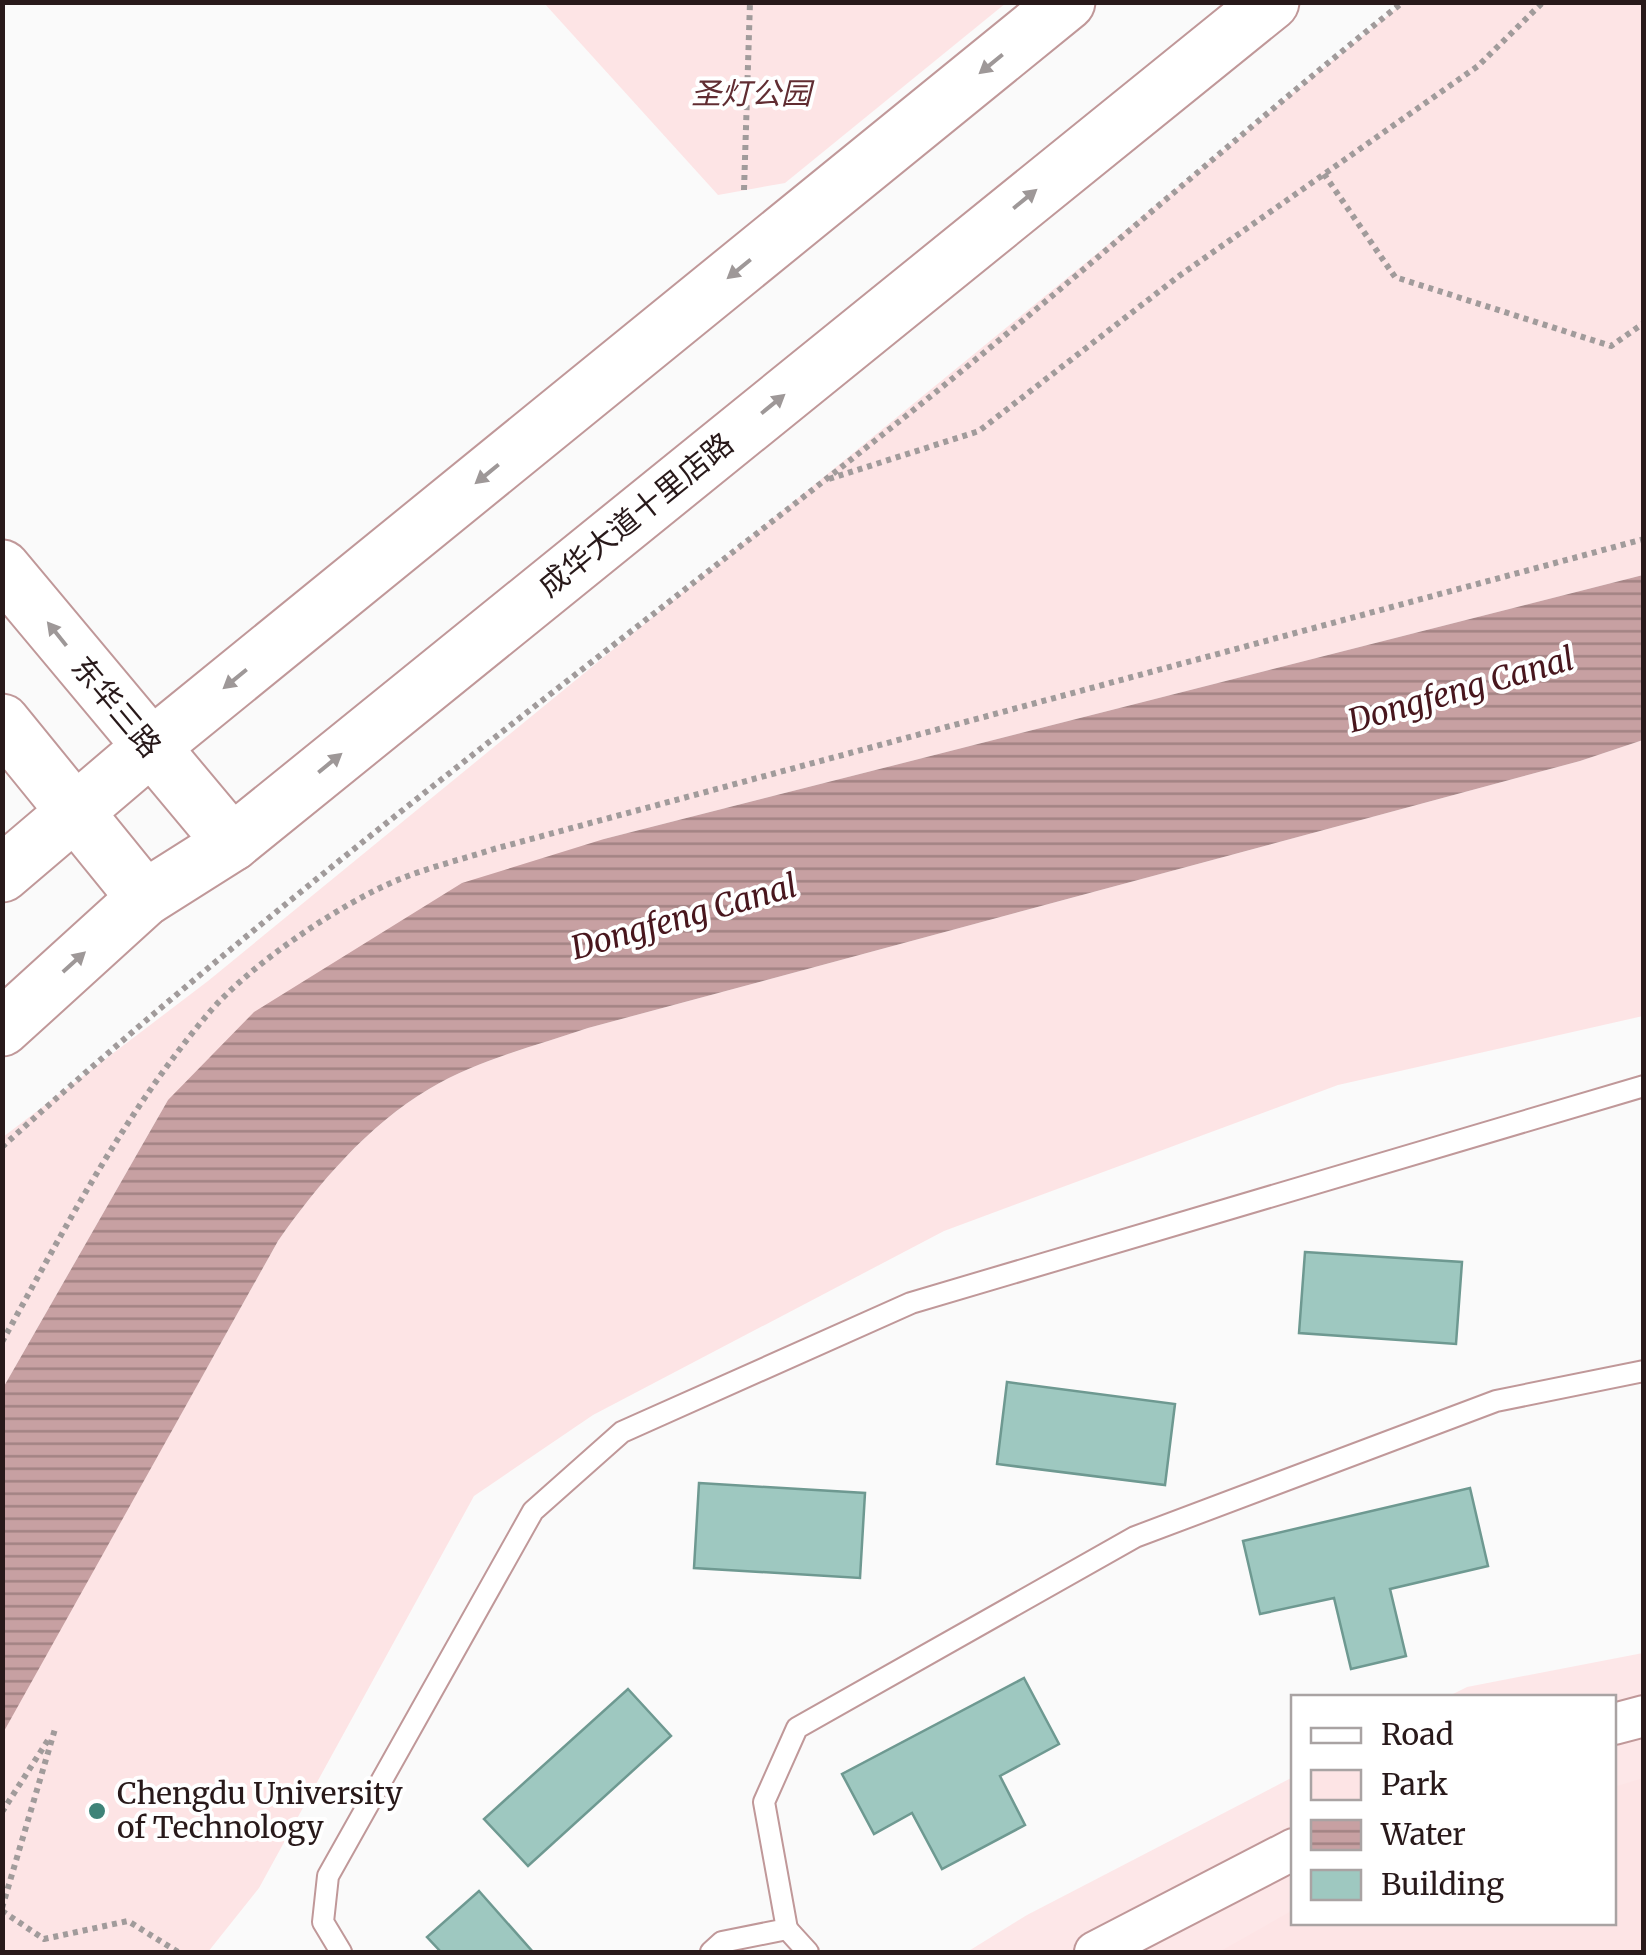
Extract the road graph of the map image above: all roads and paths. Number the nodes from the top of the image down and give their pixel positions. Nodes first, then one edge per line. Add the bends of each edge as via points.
1 (750, 2) edge
2 (1067, 2) edge
3 (1272, 2) edge
4 (1403, 2) edge
5 (1543, 2) edge
6 (1324, 174) junction
7 (744, 190) dead end
8 (1644, 323) edge
9 (823, 481) junction
10 (1644, 539) edge
11 (2, 568) edge
12 (2, 722) edge
13 (150, 748) junction
14 (77, 811) junction
15 (232, 843) junction
16 (2, 874) edge
17 (144, 898) junction
18 (2, 1028) edge
19 (1644, 1086) edge
20 (2, 1148) edge
21 (2, 1342) edge
22 (1644, 1371) edge
23 (1644, 1716) edge
24 (1616, 1723) edge
25 (2, 1812) edge
26 (1291, 1852) edge
27 (2, 1910) edge
28 (787, 1928) junction
29 (178, 1952) edge
30 (340, 1952) edge
31 (711, 1952) edge
32 (808, 1952) edge
33 (1095, 1952) edge

1 - 7 path
2 -> 13 main road
15 -> 3 main road, 成华大道十里店路
4 - 9 path
5 - 6 path via 1478,66
6 - 8 path via 1395,277 1611,346
6 - 9 path via 1179,276 980,431
9 - 20 path via 322,871
10 - 21 path via 398,880 302,932 210,1010 79,1203
13 -> 11 main road, 东华三路
12 - 14 main road
13 - 14 main road
13 - 15 main road, 东华三路
14 - 16 main road
14 - 17 main road
15 - 17 main road, 成华大道十里店路
18 -> 17 main road, 成华大道十里店路
19 - 30 lane via 910,1303 622,1432 532,1511 328,1876 323,1922
22 - 28 lane via 1496,1401 1135,1536 797,1728 764,1802
23 - 24 street
25 - 27 path via 55,1729
26 - 33 street
27 - 29 path via 44,1939 128,1921
28 - 31 lane via 722,1942
28 - 32 lane

